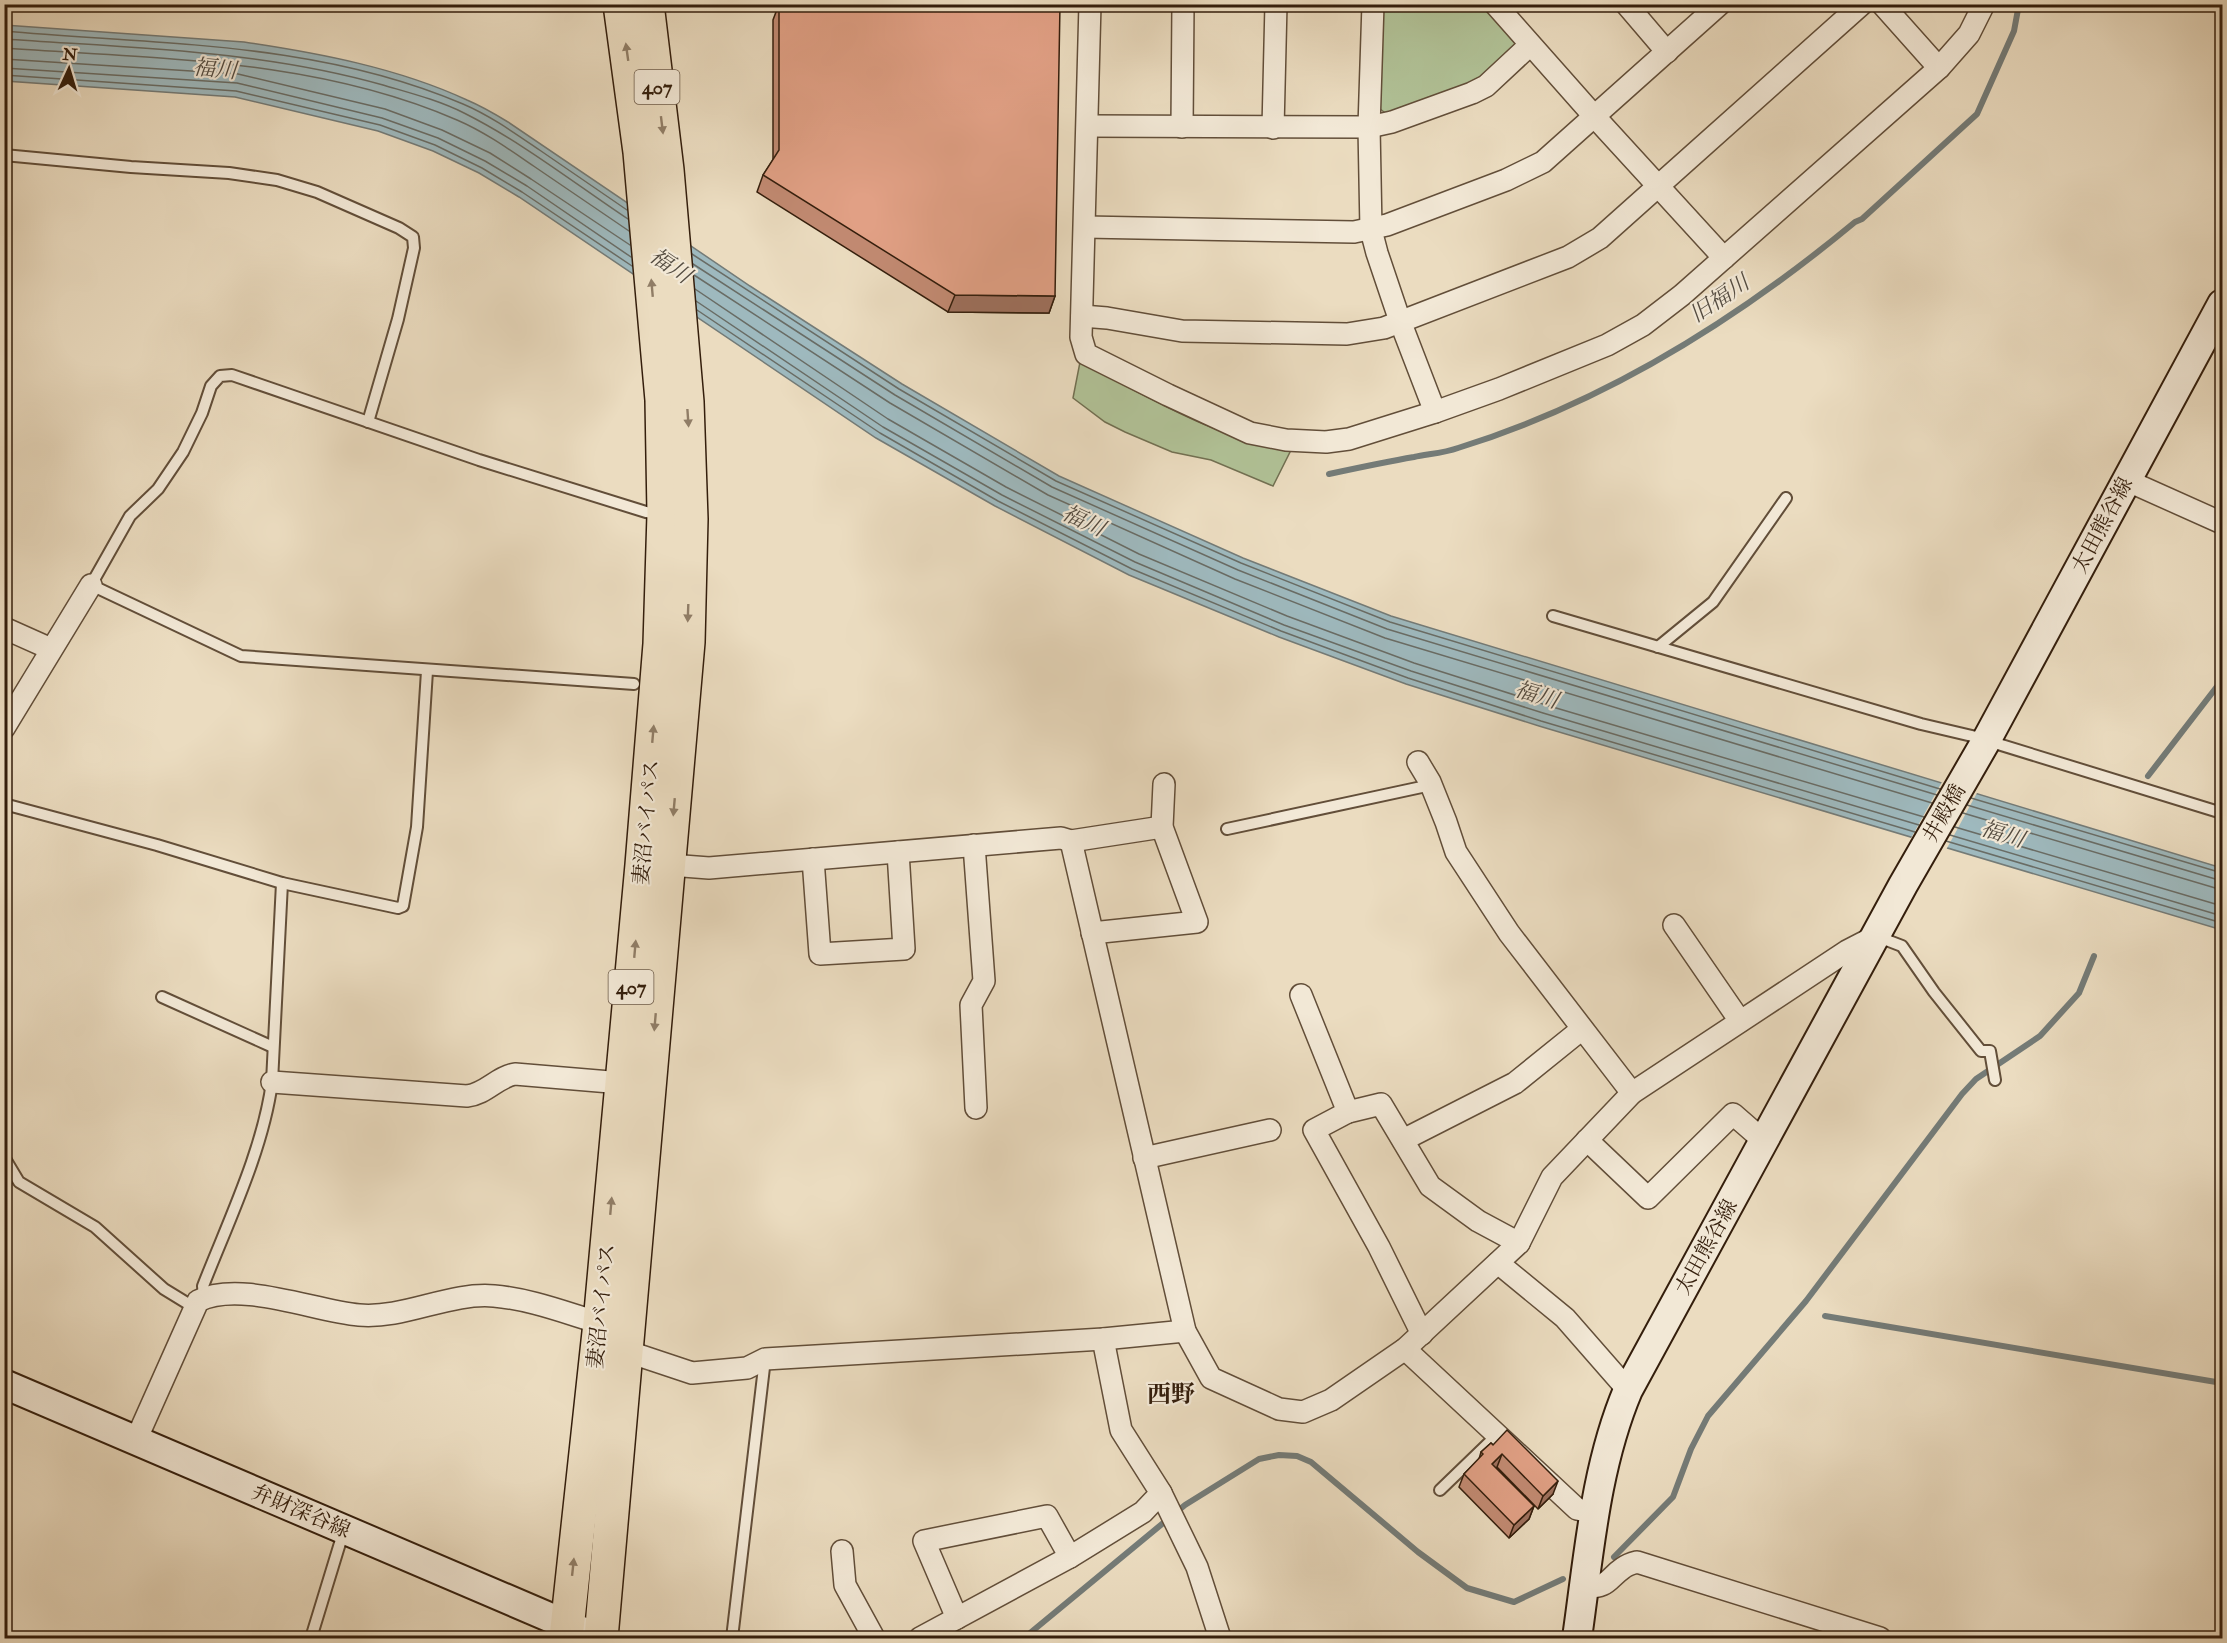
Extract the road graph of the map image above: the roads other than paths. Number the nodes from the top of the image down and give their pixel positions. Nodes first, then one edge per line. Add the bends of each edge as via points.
1 (620, 4) edge
2 (647, 4) edge
3 (1090, 4) edge
4 (1183, 4) edge
5 (1276, 4) edge
6 (1372, 4) edge
7 (1495, 4) edge
8 (1626, 4) edge
9 (1720, 4) edge
10 (1862, 4) edge
11 (1882, 4) edge
12 (1984, 4) edge
13 (1530, 45) junction
14 (1667, 52) junction
15 (1939, 68) junction
16 (1594, 116) junction
17 (1088, 126) junction
18 (1182, 127) junction
19 (1370, 127) junction
20 (1273, 128) junction
21 (4, 155) edge
22 (1658, 186) junction
23 (1084, 227) junction
24 (1371, 230) junction
25 (1724, 258) junction
26 (2223, 304) edge
27 (1082, 316) junction
28 (1400, 321) junction
29 (670, 353) junction
30 (1434, 412) junction
31 (368, 422) junction
32 (2126, 480) junction
33 (1786, 498) dead end
34 (678, 514) junction
35 (2223, 523) edge
36 (90, 585) junction
37 (1553, 616) dead end
38 (4, 628) edge
39 (1658, 647) junction
40 (51, 649) junction
41 (428, 671) junction
42 (634, 684) dead end
43 (4, 728) edge
44 (1984, 743) junction
45 (1418, 762) dead end
46 (1164, 784) dead end
47 (1431, 785) junction
48 (4, 804) edge
49 (2223, 813) edge
50 (1162, 827) junction
51 (1227, 829) dead end
52 (1071, 841) junction
53 (974, 845) junction
54 (898, 852) junction
55 (813, 859) junction
56 (670, 864) junction
57 (1906, 880) joint
58 (282, 883) junction
59 (1674, 925) dead end
60 (1092, 933) junction
61 (1876, 936) junction
62 (1301, 995) dead end
63 (162, 997) dead end
64 (1740, 1022) junction
65 (1582, 1029) junction
66 (273, 1047) junction
67 (1995, 1080) dead end
68 (272, 1082) junction
69 (622, 1083) junction
70 (1632, 1093) junction
71 (976, 1108) dead end
72 (1348, 1112) junction
73 (632, 1124) junction
74 (1270, 1130) dead end
75 (1403, 1140) junction
76 (1587, 1140) junction
77 (1764, 1141) junction
78 (4, 1157) edge
79 (1144, 1158) junction
80 (1519, 1243) junction
81 (1498, 1263) junction
82 (200, 1303) junction
83 (600, 1323) junction
84 (1185, 1331) junction
85 (1422, 1334) junction
86 (1103, 1339) junction
87 (1405, 1349) junction
88 (626, 1351) junction
89 (765, 1359) junction
90 (4, 1384) edge
91 (1628, 1390) junction
92 (1498, 1434) junction
93 (136, 1440) junction
94 (1440, 1490) dead end
95 (1161, 1493) junction
96 (1596, 1513) junction
97 (344, 1530) junction
98 (842, 1551) dead end
99 (1070, 1557) junction
100 (1584, 1587) junction
101 (957, 1618) junction
102 (566, 1632) edge
103 (311, 1638) edge
104 (600, 1638) edge
105 (732, 1638) edge
106 (874, 1638) edge
107 (920, 1638) edge
108 (1220, 1638) edge
109 (1577, 1638) edge
110 (1880, 1638) edge

29 -> 1 highway, 妻沼バイパス / 407
2 -> 29 highway, 妻沼バイパス / 407 via 667,170
3 - 17 street
4 - 18 street
5 - 20 street
6 - 19 street
7 - 13 street
8 - 14 street
9 - 14 street
10 - 22 street
11 - 15 street
12 - 15 street via 1969,34
13 - 16 street
13 - 19 street via 1486,86
14 - 16 street
15 - 25 street
16 - 22 street
16 - 24 street via 1528,171
17 - 18 street
17 - 23 street
18 - 20 street
19 - 20 street
19 - 24 street
21 - 31 lane via 277,180 317,192 413,237 398,319
22 - 25 street
22 - 28 street via 1600,238 1569,257
23 - 24 street
23 - 27 street
24 - 28 street
25 - 30 street via 1682,296 1607,345
26 - 32 main road, 太田熊谷線
27 - 28 street via 1182,331 1324,334 1365,332
27 - 30 street via 1081,338 1086,354 1250,433 1326,442 1349,439
28 - 30 street
29 - 34 highway, 妻沼バイパス / 407 via 664,439
31 - 34 lane via 646,512
31 - 36 lane via 232,375 220,376 211,386 183,453 158,489 130,516
32 - 35 street
32 - 44 main road, 太田熊谷線
33 - 39 lane via 1713,602
34 -> 56 highway, 妻沼バイパス / 407 via 687,642
69 -> 34 highway, 妻沼バイパス / 407 via 660,644
36 - 40 street
36 - 41 lane via 242,656
37 - 39 lane
38 - 40 street
39 - 44 lane
40 - 43 street
41 - 42 lane
41 - 58 lane via 417,827 403,906
44 - 49 lane
44 - 57 main road, 井殿橋
45 - 47 street
46 - 50 street
47 - 51 lane
47 - 65 street via 1456,852 1509,933
48 - 58 lane
50 - 52 street
50 - 60 street via 1197,922
52 - 53 street via 1061,838
52 - 60 street
53 - 54 street
53 - 71 street via 984,981 971,1005
54 - 55 street
54 - 55 street via 904,949 819,954
55 - 56 street via 708,868
56 -> 73 highway, 妻沼バイパス / 407
57 - 61 main road, 太田熊谷線
58 - 66 lane
59 - 64 street
60 - 79 street
61 - 64 street via 1846,951
61 - 67 lane via 1902,946 1981,1051 1990,1051
61 - 77 main road, 太田熊谷線
62 - 72 street
63 - 66 lane
64 - 70 street
65 - 70 street
65 - 75 street via 1515,1083
66 - 68 lane
68 - 69 street via 467,1096 477,1095 504,1076 515,1074
68 - 82 lane via 268,1110
69 - 73 highway, 妻沼バイパス / 407
70 - 76 street
72 - 75 street via 1381,1104
72 - 85 street via 1314,1130
83 -> 73 highway, 妻沼バイパス / 407
73 - 88 highway, 妻沼バイパス / 407
74 - 79 street
75 - 80 street via 1430,1186 1478,1221
76 - 77 street via 1648,1198 1733,1114
76 - 80 street via 1552,1177
77 - 91 main road, 太田熊谷線
78 - 82 lane via 19,1182 94,1227 164,1289
79 - 84 street
80 - 81 street
81 - 85 street
81 - 91 street via 1565,1318
82 - 83 street via 208,1296 262,1296 360,1315 379,1315 488,1295
82 - 93 street
102 -> 83 highway, 妻沼バイパス / 407
84 - 86 street
84 - 87 street via 1211,1378 1279,1409 1303,1412 1331,1400
85 - 87 street
86 - 89 street
86 - 95 street via 1121,1430
87 - 92 street
88 - 89 street via 692,1373 747,1368
88 - 104 highway, 妻沼バイパス / 407
89 - 105 lane
90 - 93 main road, 弁財深谷線
91 - 96 main road, 太田熊谷線 via 1606,1454
92 - 94 lane
92 - 96 street via 1577,1509
93 - 97 main road, 弁財深谷線
95 - 99 street via 1143,1512
95 - 108 street via 1197,1567
96 - 100 main road, 太田熊谷線
97 - 102 main road, 弁財深谷線
97 - 103 lane
98 - 106 street via 845,1585
99 - 101 street
99 - 101 street via 1047,1516 924,1541
100 - 109 main road, 太田熊谷線
100 - 110 street via 1611,1581 1623,1567 1637,1562
101 - 107 street
102 - 104 main road, 弁財深谷線

